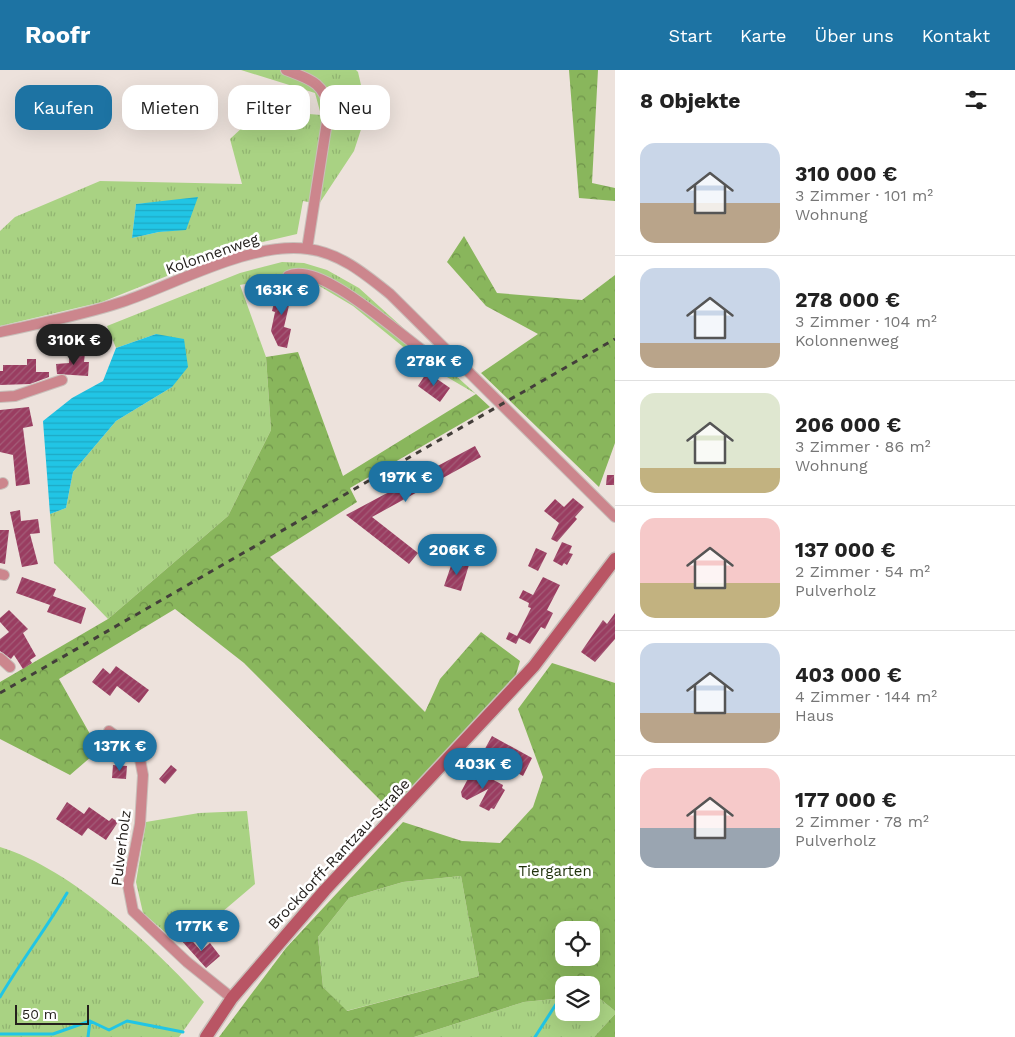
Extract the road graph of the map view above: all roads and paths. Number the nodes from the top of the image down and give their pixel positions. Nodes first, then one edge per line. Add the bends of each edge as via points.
1 (286, 70) edge
2 (307, 248) junction
3 (288, 276) dead end
4 (0, 332) edge
5 (459, 363) junction
6 (62, 380) dead end
7 (0, 397) edge
8 (615, 517) edge
9 (615, 559) edge
10 (0, 658) edge
11 (10, 667) dead end
12 (109, 731) dead end
13 (232, 998) junction
14 (206, 1037) edge

1 - 2 street via 318,84 329,109
2 - 4 street, Kolonnenweg via 270,250 238,258 122,302
2 - 5 street, Kolonnenweg via 340,259 369,276
3 - 5 street via 294,272 304,273 334,285 432,360 448,368
5 - 8 street, Kolonnenweg
6 - 7 street via 15,396
9 - 13 street, Brockdorff-Rantzau-Straße via 534,666 325,890
10 - 11 street
12 - 13 street, Pulverholz via 139,754 143,775 140,824 128,885 133,911 187,962
13 - 14 street, Brockdorff-Rantzau-Straße

